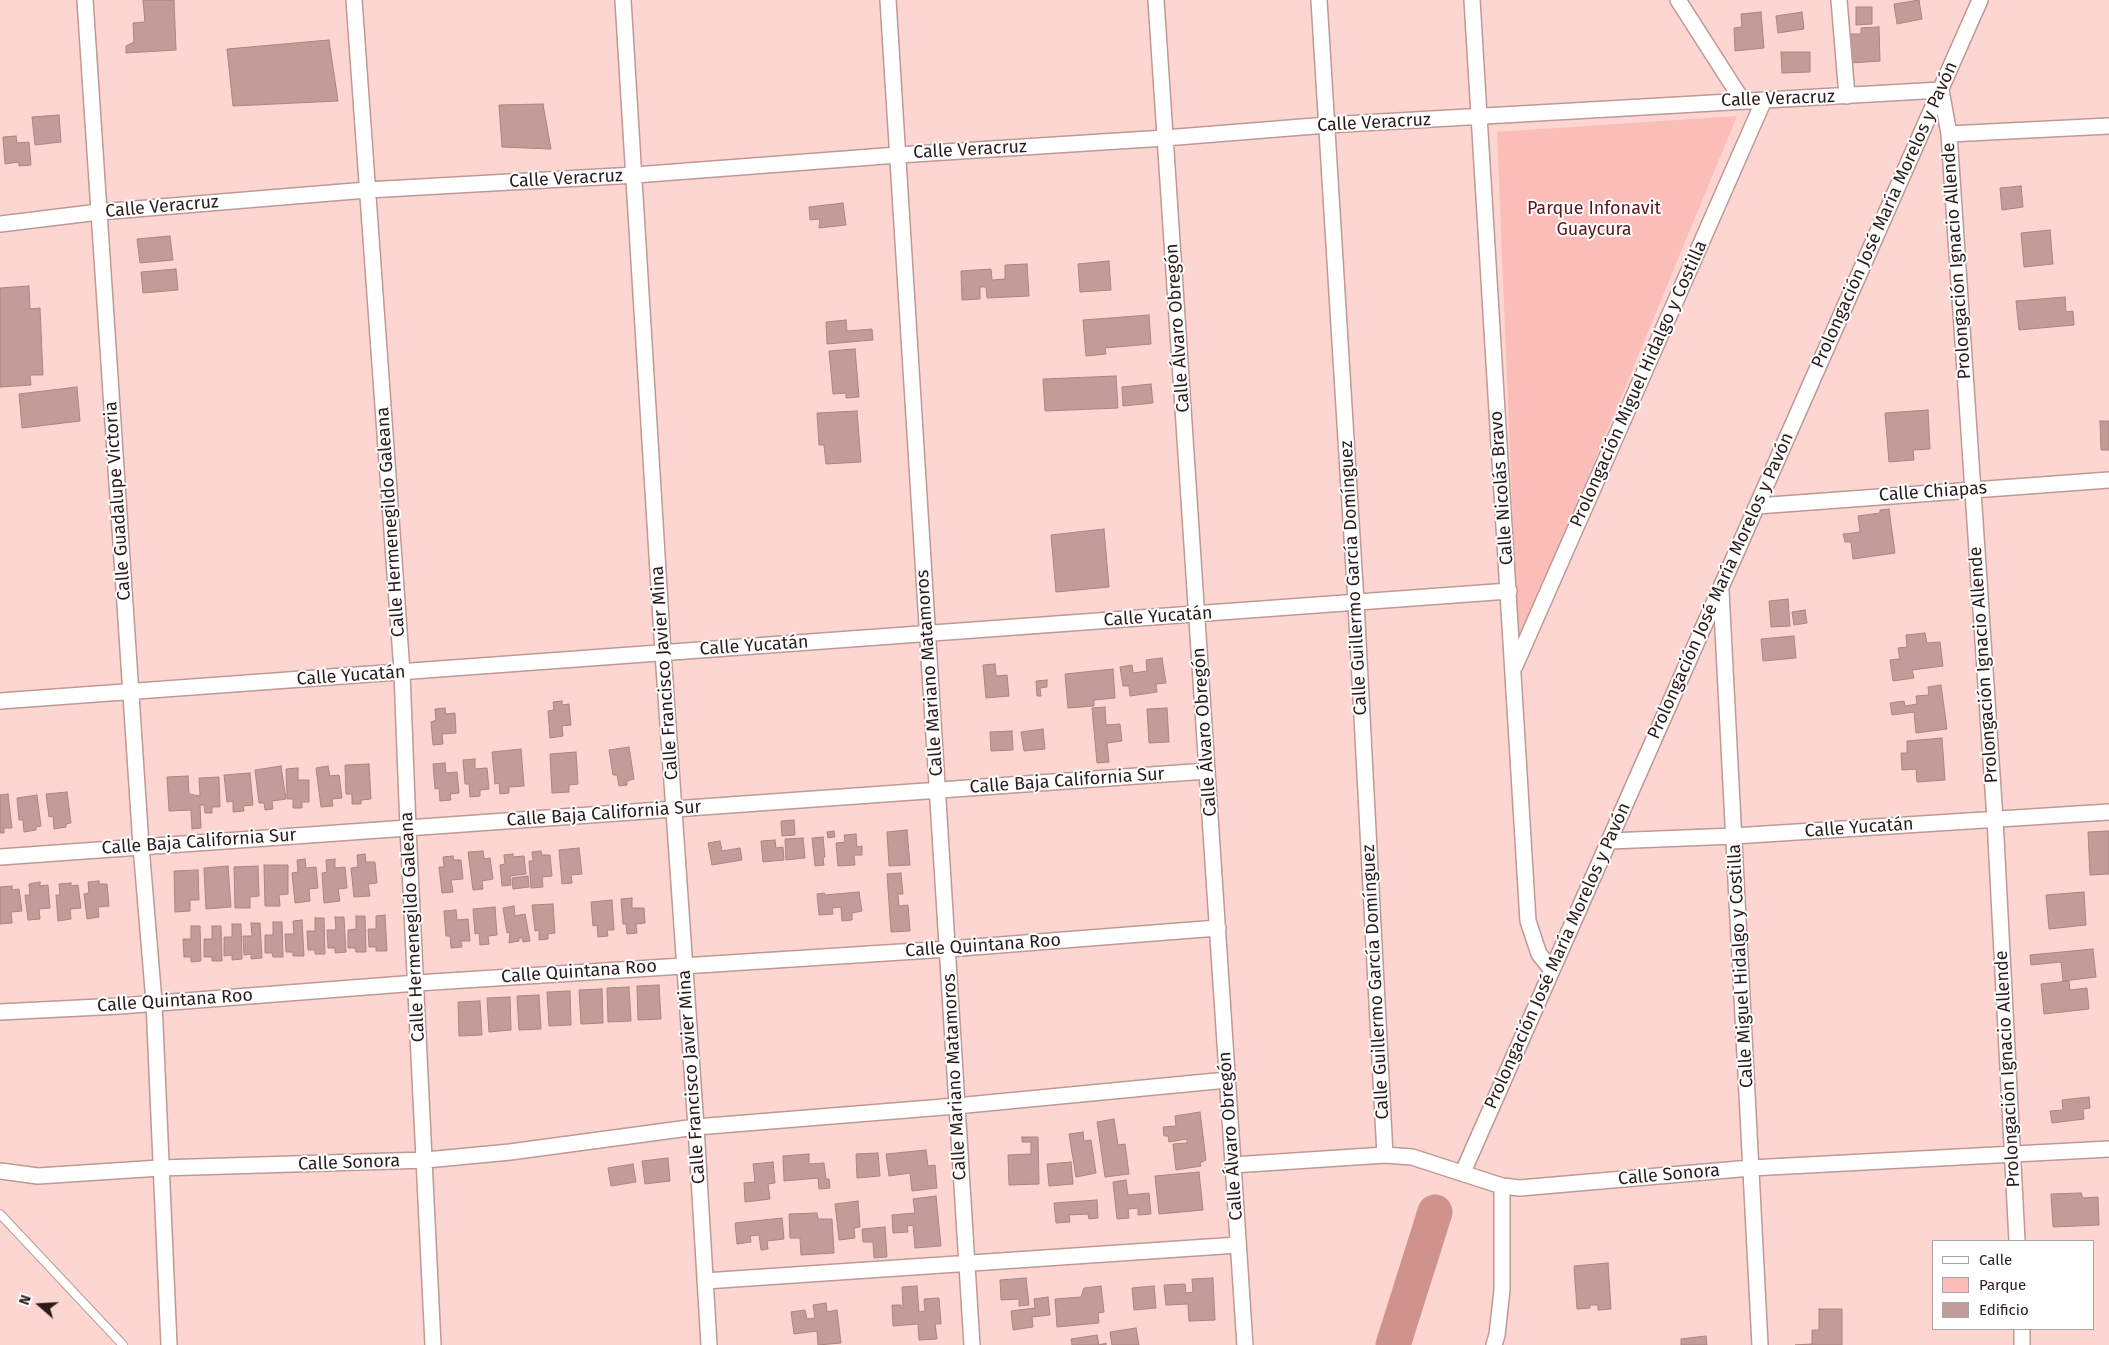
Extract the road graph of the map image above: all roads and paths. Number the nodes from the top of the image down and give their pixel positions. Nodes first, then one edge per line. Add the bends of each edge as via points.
1 (85, 0) edge
2 (354, 0) edge
3 (623, 0) edge
4 (888, 0) edge
5 (1156, 0) edge
6 (1319, 0) edge
7 (1472, 0) edge
8 (1678, 0) edge
9 (1839, 0) edge
10 (1980, 0) edge
11 (1941, 90) junction
12 (1846, 96) junction
13 (1742, 100) junction
14 (1764, 100) junction
15 (1478, 117) junction
16 (1327, 125) junction
17 (2109, 126) edge
18 (1949, 134) junction
19 (1166, 138) junction
20 (898, 155) junction
21 (635, 175) junction
22 (367, 190) junction
23 (98, 212) junction
24 (0, 224) edge
25 (2109, 480) edge
26 (1972, 489) junction
27 (1757, 506) junction
28 (1721, 587) junction
29 (1509, 591) junction
30 (1356, 602) junction
31 (1197, 614) junction
32 (927, 634) junction
33 (663, 653) junction
34 (1514, 668) junction
35 (402, 672) junction
36 (132, 690) junction
37 (0, 701) edge
38 (1207, 771) junction
39 (937, 791) junction
40 (675, 809) junction
41 (2109, 812) edge
42 (1995, 819) junction
43 (408, 828) junction
44 (1734, 836) junction
45 (1609, 841) junction
46 (141, 846) junction
47 (0, 857) edge
48 (1218, 928) junction
49 (948, 949) junction
50 (684, 966) junction
51 (1552, 970) junction
52 (417, 983) junction
53 (154, 1002) junction
54 (0, 1012) edge
55 (1227, 1080) junction
56 (956, 1106) junction
57 (696, 1127) junction
58 (2109, 1149) edge
59 (2013, 1154) junction
60 (1385, 1155) junction
61 (426, 1160) junction
62 (1233, 1166) junction
63 (160, 1168) junction
64 (1751, 1168) junction
65 (0, 1171) edge
66 (1463, 1172) junction
67 (1502, 1186) junction
68 (0, 1214) edge
69 (2017, 1240) edge
70 (1238, 1245) junction
71 (967, 1263) junction
72 (705, 1281) junction
73 (2022, 1330) edge
74 (123, 1345) edge
75 (169, 1345) edge
76 (433, 1345) edge
77 (709, 1345) edge
78 (972, 1345) edge
79 (1245, 1345) edge
80 (1494, 1345) edge
81 (1760, 1345) edge
82 (2022, 1345) edge

1 - 23 street, Calle Guadalupe Victoria
2 - 22 street, Calle Hermenegildo Galeana
3 - 21 street, Calle Francisco Javier Mina
4 - 20 street, Calle Mariano Matamoros
5 - 19 street, Calle Álvaro Obregón
6 - 16 street, Calle Guillermo García Domínguez
7 - 15 street, Calle Nicolás Bravo
8 - 13 street
9 - 12 street
10 - 11 street, Prolongación José María Morelos y Pavón
11 - 12 street, Calle Veracruz
11 - 18 street, Prolongación Ignacio Allende
11 - 27 street, Prolongación José María Morelos y Pavón
12 - 14 street, Calle Veracruz
13 - 14 street, Calle Veracruz
13 - 15 street, Calle Veracruz
14 - 34 street, Prolongación Miguel Hidalgo y Costilla
15 - 16 street, Calle Veracruz
15 - 29 street, Calle Nicolás Bravo
16 - 19 street, Calle Veracruz
16 - 30 street, Calle Guillermo García Domínguez
17 - 18 street
18 - 26 street, Prolongación Ignacio Allende
19 - 20 street, Calle Veracruz
19 - 31 street, Calle Álvaro Obregón
20 - 21 street, Calle Veracruz
20 - 32 street, Calle Mariano Matamoros
21 - 22 street, Calle Veracruz
21 - 33 street, Calle Francisco Javier Mina
22 - 23 street, Calle Veracruz
22 - 35 street, Calle Hermenegildo Galeana
23 - 24 street, Calle Veracruz
23 - 36 street, Calle Guadalupe Victoria
25 - 26 street, Calle Chiapas
26 - 27 street, Calle Chiapas
26 - 42 street, Prolongación Ignacio Allende
27 - 28 street, Prolongación José María Morelos y Pavón
28 - 44 street, Calle Miguel Hidalgo y Costilla
28 - 45 street, Prolongación José María Morelos y Pavón
29 - 30 street, Calle Yucatán
29 - 34 street, Calle Nicolás Bravo
30 - 31 street, Calle Yucatán
30 - 60 street, Calle Guillermo García Domínguez
31 - 32 street, Calle Yucatán
31 - 38 street, Calle Álvaro Obregón
32 - 33 street, Calle Yucatán
32 - 39 street, Calle Mariano Matamoros
33 - 35 street, Calle Yucatán
33 - 40 street, Calle Francisco Javier Mina
34 - 51 street, Calle Nicolás Bravo via 1528,920 1539,954
35 - 36 street, Calle Yucatán
35 - 43 street, Calle Hermenegildo Galeana
36 - 37 street, Calle Yucatán
36 - 46 street, Calle Guadalupe Victoria
38 - 39 street, Calle Baja California Sur
38 - 48 street, Calle Álvaro Obregón
39 - 40 street, Calle Baja California Sur
39 - 49 street, Calle Mariano Matamoros
40 - 43 street, Calle Baja California Sur
40 - 50 street, Calle Francisco Javier Mina
41 - 42 street, Calle Yucatán
42 - 44 street, Calle Yucatán
42 - 59 street, Prolongación Ignacio Allende
43 - 46 street, Calle Baja California Sur
43 - 52 street, Calle Hermenegildo Galeana
44 - 45 street, Calle Yucatán
44 - 64 street, Calle Miguel Hidalgo y Costilla
45 - 51 street, Prolongación José María Morelos y Pavón
46 - 47 street, Calle Baja California Sur
46 - 53 street, Calle Guadalupe Victoria
48 - 49 street, Calle Quintana Roo
48 - 55 street, Calle Álvaro Obregón
49 - 50 street, Calle Quintana Roo
49 - 56 street, Calle Mariano Matamoros
50 - 52 street, Calle Quintana Roo
50 - 57 street, Calle Francisco Javier Mina
51 - 66 street, Prolongación José María Morelos y Pavón
52 - 53 street, Calle Quintana Roo
52 - 61 street, Calle Hermenegildo Galeana
53 - 54 street, Calle Quintana Roo
53 - 63 street, Calle Guadalupe Victoria
55 - 56 street, Calle Sonora
55 - 62 street, Calle Álvaro Obregón
56 - 57 street, Calle Sonora
56 - 71 street, Calle Mariano Matamoros
57 - 61 street, Calle Sonora
57 - 72 street, Calle Francisco Javier Mina
58 - 59 street, Calle Sonora
59 - 64 street, Calle Sonora
59 - 69 street, Prolongación Ignacio Allende
60 - 62 street, Calle Sonora
60 - 66 street, Calle Sonora via 1412,1157
61 - 63 street, Calle Sonora
61 - 76 street, Calle Hermenegildo Galeana
62 - 70 street, Calle Álvaro Obregón
63 - 65 street, Calle Sonora via 38,1176
63 - 75 street, Calle Guadalupe Victoria
64 - 67 street, Calle Sonora via 1520,1188
64 - 81 street, Calle Miguel Hidalgo y Costilla
66 - 67 street, Calle Sonora
67 - 80 street via 1502,1290
68 - 74 lane
70 - 71 street
70 - 79 street, Calle Álvaro Obregón
71 - 72 street
71 - 78 street, Calle Mariano Matamoros
72 - 77 street, Calle Francisco Javier Mina
73 - 82 street

